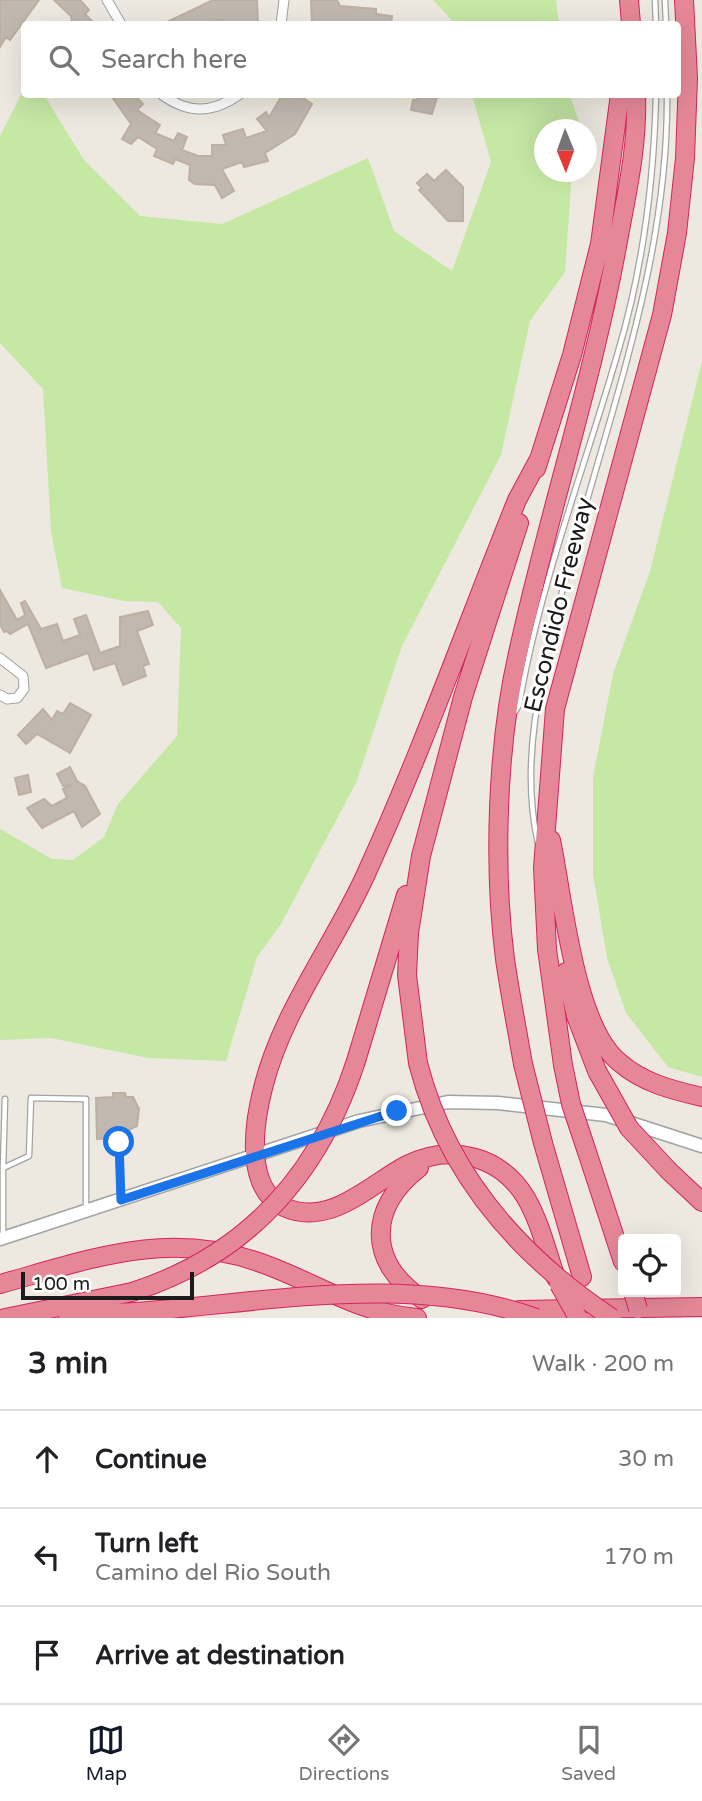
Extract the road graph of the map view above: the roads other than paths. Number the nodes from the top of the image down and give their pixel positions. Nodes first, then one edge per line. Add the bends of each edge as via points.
1 (107, 0) edge
2 (284, 0) edge
3 (629, 0) edge
4 (655, 0) edge
5 (665, 0) edge
6 (684, 0) edge
7 (119, 21) edge
8 (281, 21) edge
9 (631, 21) edge
10 (656, 21) edge
11 (666, 21) edge
12 (166, 98) edge
13 (232, 98) edge
14 (619, 98) edge
15 (636, 98) edge
16 (656, 98) edge
17 (667, 98) edge
18 (538, 459) junction
19 (0, 658) edge
20 (0, 695) edge
21 (508, 723) junction
22 (545, 809) junction
23 (421, 856) junction
24 (543, 868) junction
25 (562, 894) junction
26 (702, 1097) edge
27 (5, 1099) dead end
28 (533, 1107) junction
29 (119, 1142) dead end
30 (2, 1145) edge
31 (702, 1146) edge
32 (257, 1155) junction
33 (433, 1157) junction
34 (3, 1168) junction
35 (121, 1200) junction
36 (702, 1202) edge
37 (86, 1212) junction
38 (2, 1238) edge
39 (618, 1247) edge
40 (0, 1284) edge
41 (635, 1297) edge
42 (702, 1307) edge
43 (541, 1314) edge
44 (640, 1315) edge
45 (5, 1318) edge
46 (26, 1318) edge
47 (417, 1318) edge
48 (506, 1318) edge
49 (579, 1318) edge
50 (594, 1318) edge
51 (612, 1318) edge

1 - 7 street
2 - 8 street
3 - 9 highway
4 - 10 lane
5 - 11 lane
6 - 22 highway, Escondido Freeway via 688,78 677,233 662,315 555,709
12 - 13 street via 200,111
14 - 18 highway via 600,244 572,355
15 - 21 highway, Escondido Freeway via 633,172 605,315 517,656
16 - 21 lane via 652,176 632,297 554,552 519,705
17 - 24 lane via 662,173 643,300 571,559 537,712 530,810
18 - 23 highway via 463,697
18 - 32 highway via 517,500 396,808 365,877 278,1041 255,1128
19 - 20 street via 23,676 24,689 17,698
21 - 28 highway, Escondido Freeway, bridge via 499,876 505,958
22 - 24 highway, Escondido Freeway
22 - 25 highway
23 - 45 highway, bridge via 338,1112 288,1191 236,1239 192,1267 132,1292
23 - 51 highway, bridge via 407,975 418,1063 441,1129 489,1209 540,1263
24 - 39 highway, Escondido Freeway, bridge via 547,949 570,1104
25 - 26 highway via 580,984 593,1027 604,1045 640,1078
25 - 36 highway, bridge via 568,985 597,1072 629,1128
27 - 30 lane
28 - 31 street via 606,1115
28 - 32 street via 438,1104 359,1121
28 - 50 highway, Escondido Freeway, bridge
29 - 35 lane
30 - 34 lane
32 - 33 highway via 260,1181 270,1197 289,1209 311,1213 339,1206 410,1163
32 - 35 street
33 - 43 highway via 402,1182 384,1213 381,1245 391,1272 423,1300
33 - 49 highway, bridge via 472,1156 503,1171 526,1198 556,1278
34 - 37 lane via 29,1156 31,1098 86,1099
34 - 38 lane
35 - 37 street
37 - 38 street
40 - 47 highway via 112,1252 185,1247 253,1261 361,1308
41 - 44 highway, bridge
42 - 43 highway
43 - 46 highway, bridge via 409,1294
43 - 48 highway

